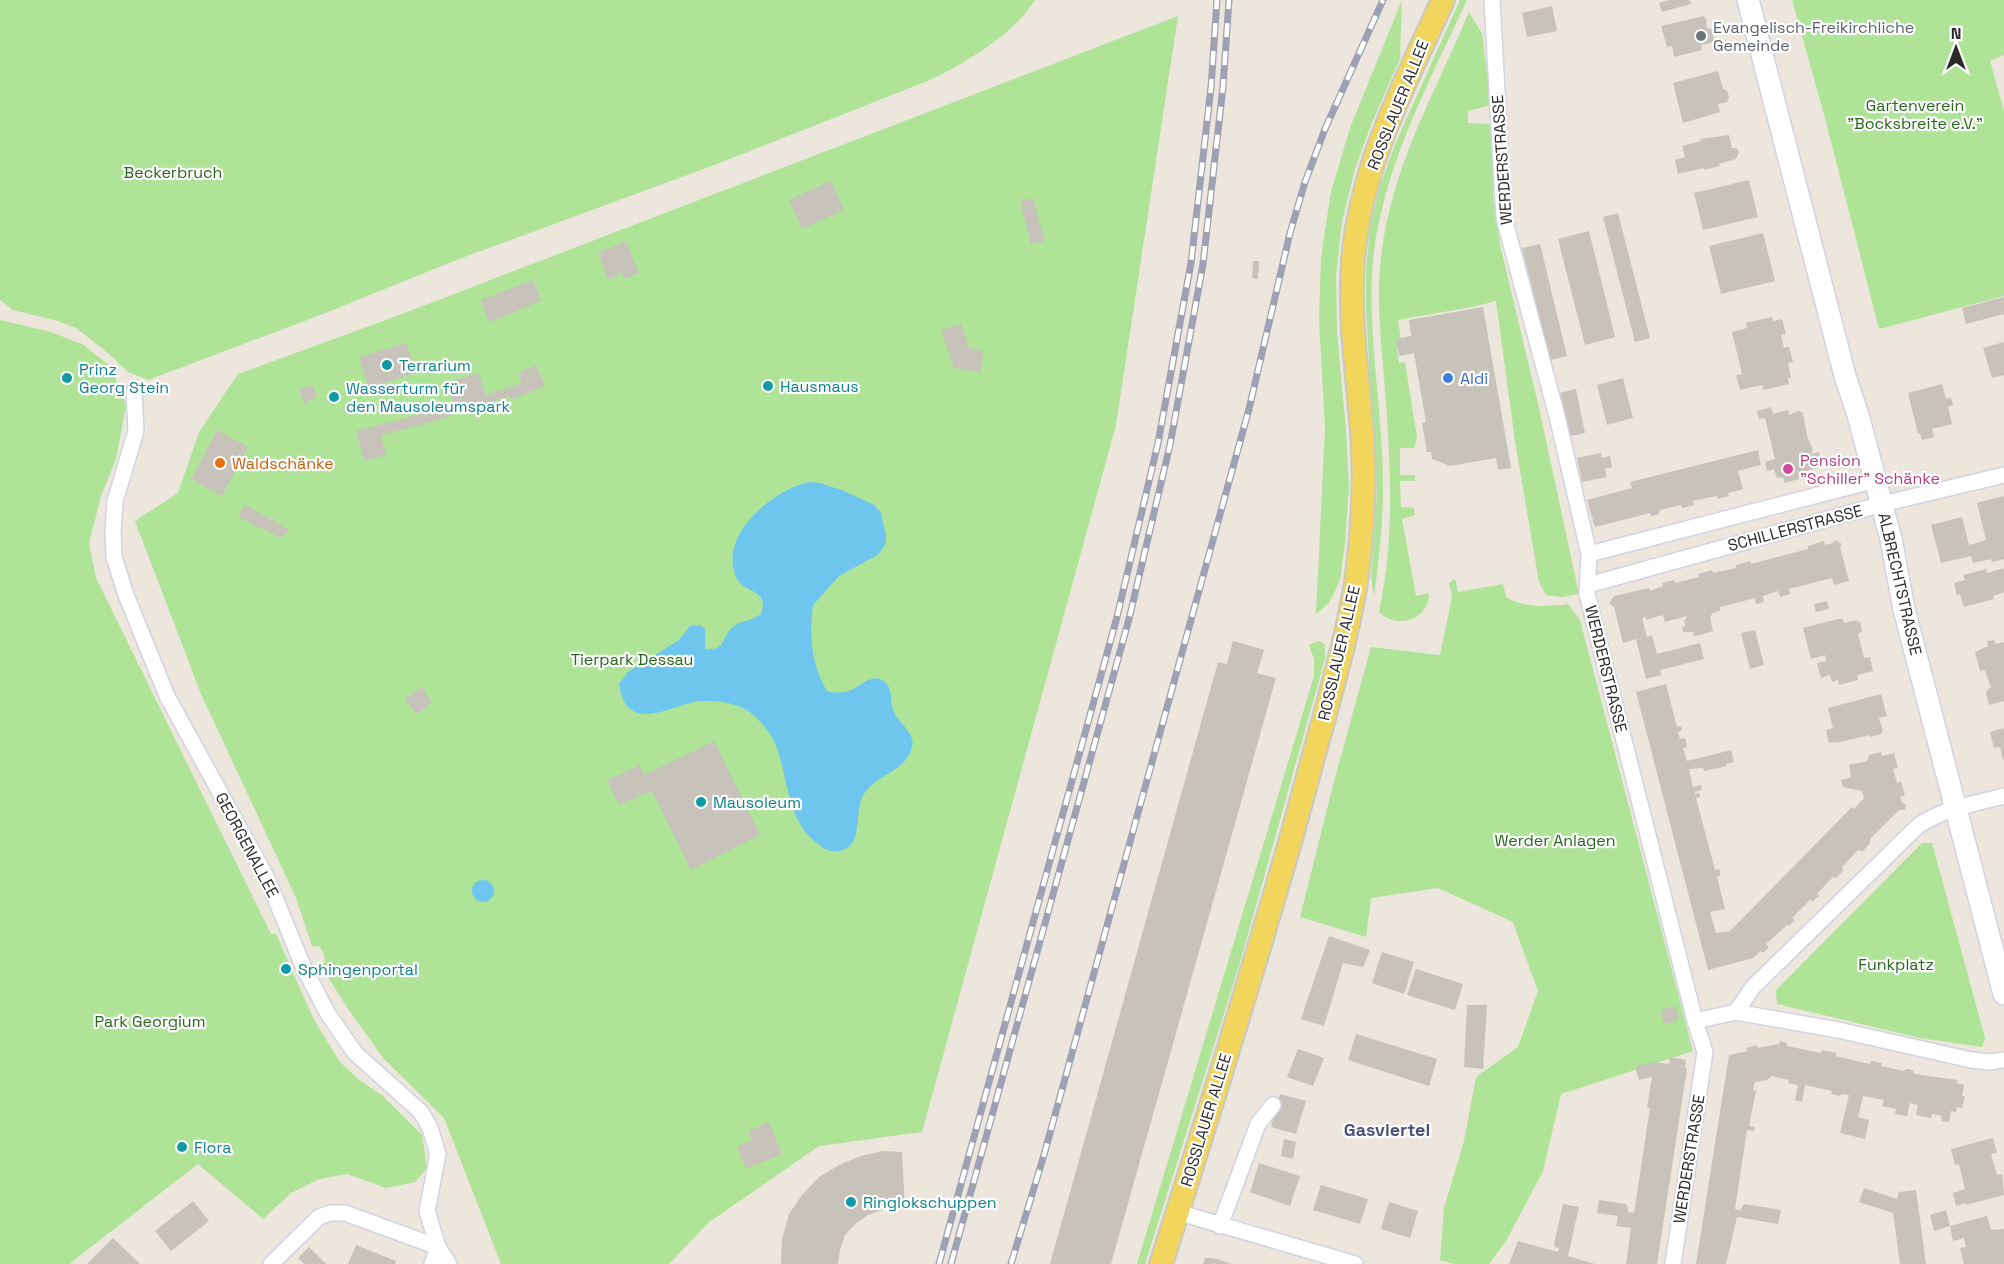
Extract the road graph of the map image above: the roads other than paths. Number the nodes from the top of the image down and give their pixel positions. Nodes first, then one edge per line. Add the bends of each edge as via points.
1 (1443, 0) edge
2 (1492, 0) edge
3 (1748, 0) edge
4 (134, 392) dead end
5 (2004, 475) edge
6 (1876, 480) junction
7 (1882, 504) junction
8 (1589, 554) junction
9 (1588, 585) junction
10 (2004, 796) edge
11 (1956, 809) junction
12 (2004, 994) edge
13 (1736, 1012) junction
14 (1695, 1021) junction
15 (2004, 1060) edge
16 (1273, 1105) dead end
17 (1177, 1212) junction
18 (1220, 1226) junction
19 (438, 1247) junction
20 (272, 1264) edge
21 (432, 1264) edge
22 (449, 1264) edge
23 (1161, 1264) edge
24 (1355, 1264) edge
25 (1673, 1264) edge

1 - 17 main road, ROSSLAUER ALLEE via 1385,129 1368,179 1353,255 1353,349 1364,485 1357,574 1347,629 1258,952
2 - 8 street, WERDERSTRASSE via 1504,218
3 - 6 main road, ALBRECHTSTRASSE via 1845,376
4 - 19 street, GEORGENALLEE via 136,431 115,501 113,531 114,557 126,595 167,696 267,878 303,966 328,1014 355,1053 421,1112 430,1128 438,1154 427,1211
5 - 7 street, SCHILLERSTRASSE
6 - 7 main road, ALBRECHTSTRASSE
6 - 8 street, SCHILLERSTRASSE
7 - 9 street, SCHILLERSTRASSE
7 - 11 main road, ALBRECHTSTRASSE
8 - 9 street, WERDERSTRASSE
9 - 14 street, WERDERSTRASSE via 1587,594
10 - 11 street
11 - 12 main road, ALBRECHTSTRASSE
11 - 13 street via 1926,820 1907,836 1753,987
13 - 14 street
13 - 15 street via 1971,1060
14 - 25 street, WERDERSTRASSE via 1705,1052
16 - 18 street via 1258,1124
17 - 18 street
17 - 23 main road, ROSSLAUER ALLEE
18 - 24 street
19 - 20 street via 345,1213 330,1213 319,1217
19 - 21 street
19 - 22 street, GEORGENALLEE

